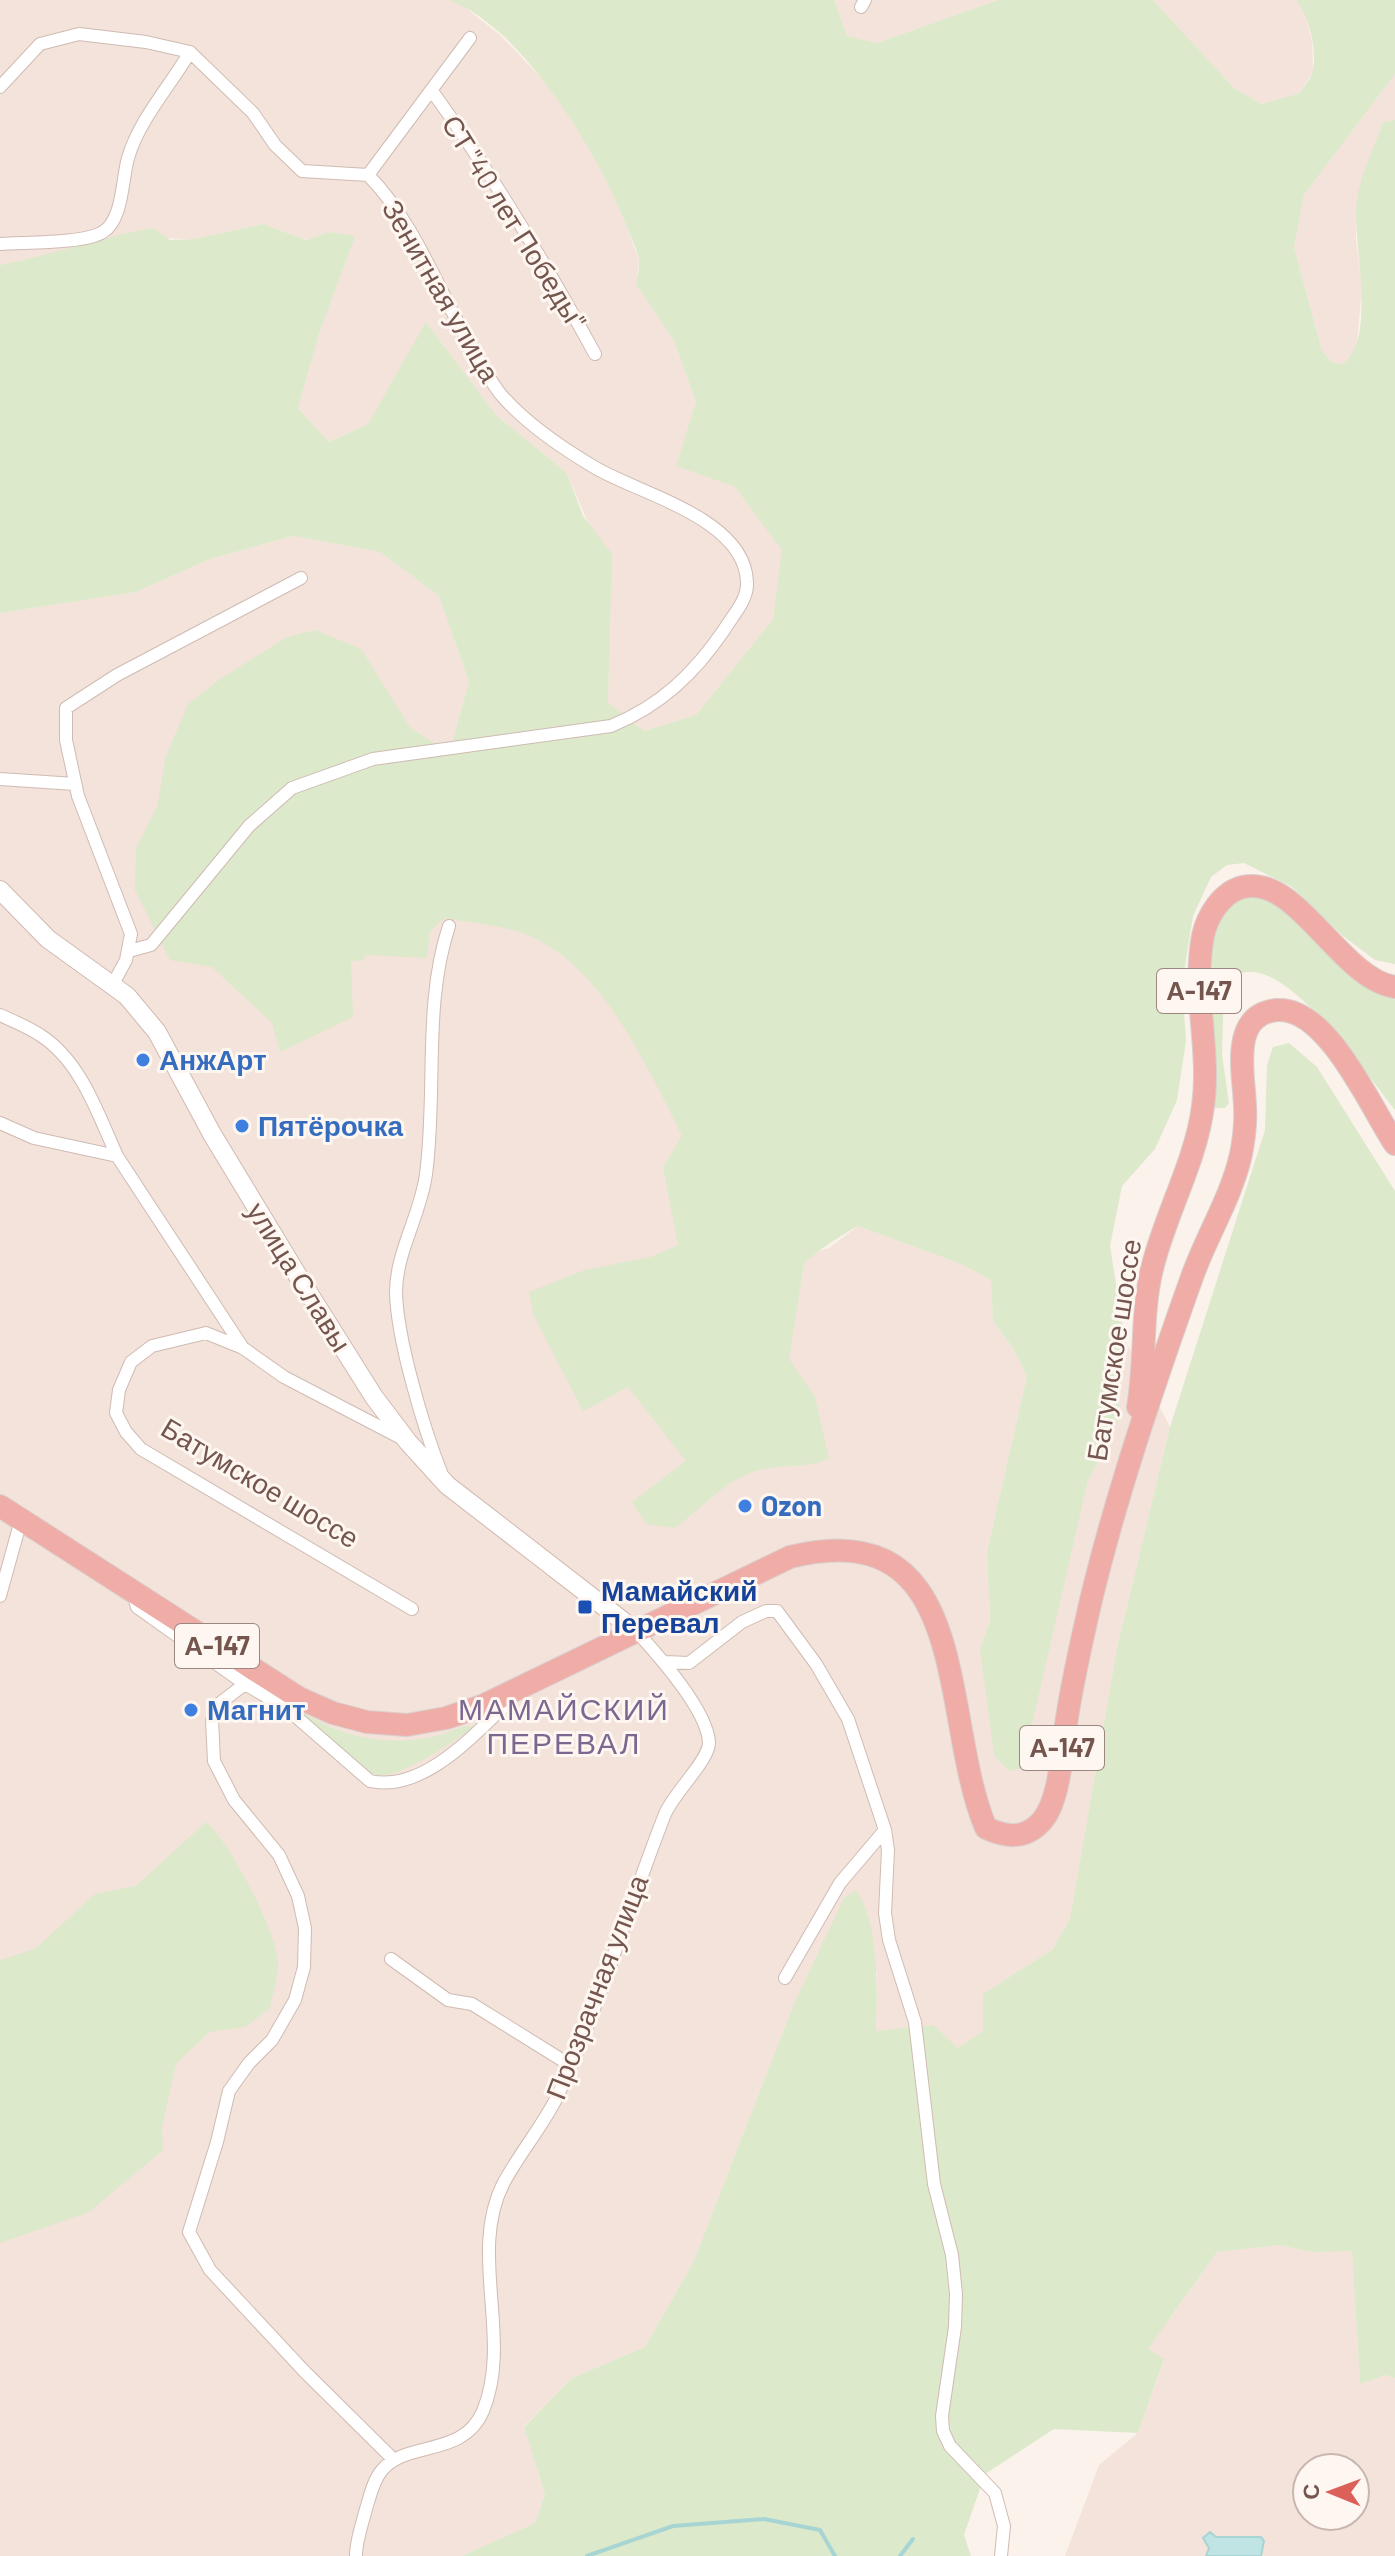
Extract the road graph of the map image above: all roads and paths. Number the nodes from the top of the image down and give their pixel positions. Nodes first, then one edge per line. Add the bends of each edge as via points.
1 (470, 38) dead end
2 (190, 52) junction
3 (0, 87) edge
4 (432, 91) junction
5 (368, 175) junction
6 (0, 244) edge
7 (595, 354) dead end
8 (301, 578) dead end
9 (0, 779) edge
10 (75, 784) junction
11 (0, 890) edge
12 (449, 926) dead end
13 (129, 951) junction
14 (113, 984) junction
15 (1395, 987) edge
16 (0, 1015) edge
17 (0, 1123) edge
18 (1395, 1144) edge
19 (117, 1156) junction
20 (1148, 1292) junction
21 (1182, 1308) junction
22 (243, 1348) junction
23 (408, 1442) junction
24 (447, 1485) junction
25 (0, 1506) edge
26 (1117, 1506) junction
27 (21, 1520) junction
28 (135, 1595) junction
29 (0, 1596) edge
30 (412, 1609) dead end
31 (637, 1632) junction
32 (665, 1662) junction
33 (245, 1684) junction
34 (528, 1684) junction
35 (885, 1830) junction
36 (391, 1959) dead end
37 (785, 1978) dead end
38 (570, 2065) junction
39 (394, 2460) junction
40 (356, 2556) edge
41 (1001, 2556) edge

1 - 4 street, Зенитная улица
2 - 3 street via 79,34 40,44
2 - 5 street via 253,113 302,171
2 - 6 street via 129,153 117,210 104,232
4 - 5 street, Зенитная улица
4 - 7 street, СТ "40 лет Победы" via 481,159
5 - 13 street, Зенитная улица via 386,193 418,245 451,314 502,396 543,433 594,467 692,513 731,542 746,571 744,599 673,692 643,713 611,726 373,759 292,788 249,826 151,945
8 - 10 street via 117,675 66,708
9 - 10 street
10 - 13 street via 125,914
11 - 14 street, улица Славы via 48,939
12 - 24 street via 433,1014 427,1172 396,1290 429,1442
13 - 14 street
14 - 23 street, улица Славы via 157,1032 301,1281
15 - 20 highway, Батумское шоссе / А-147 via 1362,975 1274,892 1243,887 1214,910 1203,934 1200,962 1204,1104
16 - 19 street, Батумское шоссе via 41,1035 65,1056
17 - 19 street via 34,1138
18 - 21 highway, Батумское шоссе / А-147 via 1337,1049 1314,1022 1286,1010 1260,1015 1242,1045 1246,1110 1240,1157
19 - 22 street, Батумское шоссе
20 - 21 highway via 1160,1310
20 - 26 highway, Батумское шоссе / А-147 via 1145,1368
21 - 26 highway, Батумское шоссе / А-147
22 - 23 street, Батумское шоссе via 284,1377
22 - 30 street, Батумское шоссе via 206,1333 152,1346 131,1362 119,1390 116,1413 126,1432 141,1449
23 - 24 street, улица Славы
24 - 31 street, улица Славы
25 - 27 highway, Батумское шоссе / А-147
26 - 31 highway, Батумское шоссе / А-147 via 1079,1658 1055,1792 1042,1821 1021,1835 1004,1836 986,1828 974,1799 936,1620 911,1579 882,1557 846,1548 790,1557
27 - 28 highway, Батумское шоссе / А-147
27 - 29 street
28 - 33 street via 137,1607
28 - 34 highway, Батумское шоссе / А-147 via 299,1698 367,1722 407,1725 446,1718
31 - 32 street, Прозрачная улица
31 - 34 highway, Батумское шоссе / А-147
32 - 35 street via 689,1663 742,1622 777,1611 848,1719
32 - 38 street, Прозрачная улица via 700,1719 709,1742 706,1756 670,1801
33 - 34 street via 286,1708 355,1772 390,1784 432,1766
33 - 39 street via 220,1703 212,1720 214,1761 234,1800 279,1855 298,1896 305,1928 304,1967 295,2000 272,2040 229,2091 189,2232 210,2270
35 - 37 street via 840,1883
35 - 41 street via 889,1940 915,2022 934,2184 956,2294 943,2431 950,2446 995,2493 1004,2526
36 - 38 street via 448,2000 472,2004
38 - 39 street, Прозрачная улица via 492,2214 494,2331 482,2413 461,2438
39 - 40 street via 371,2490

